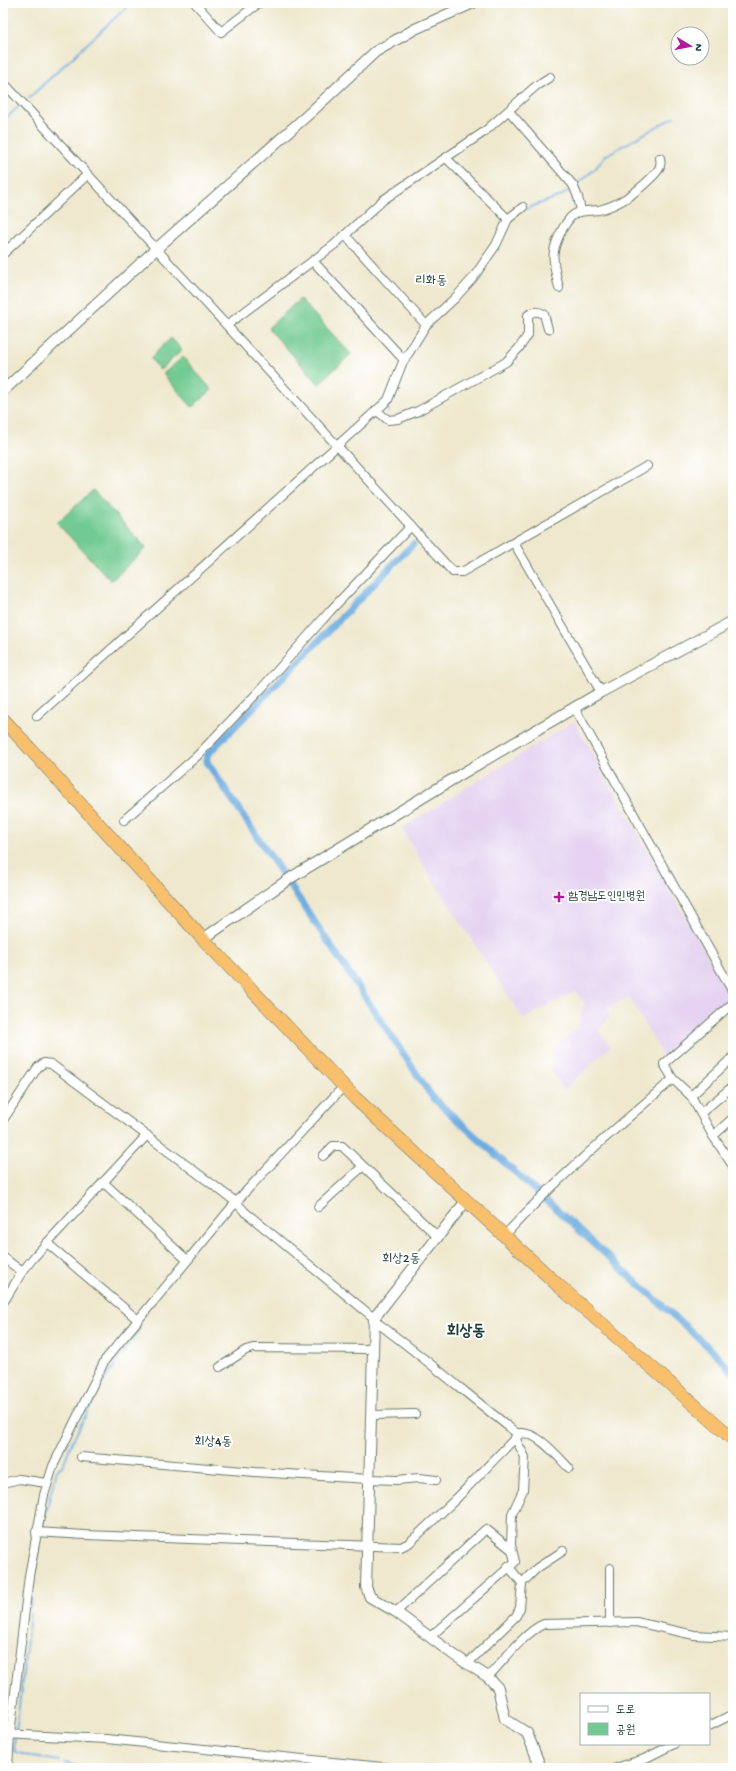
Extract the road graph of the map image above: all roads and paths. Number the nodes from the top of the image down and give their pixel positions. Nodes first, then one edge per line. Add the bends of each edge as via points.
1 (195, 3) edge
2 (259, 3) edge
3 (473, 3) edge
4 (550, 77) dead end
5 (3, 82) edge
6 (509, 111) junction
7 (446, 158) junction
8 (660, 158) dead end
9 (87, 175) junction
10 (523, 207) dead end
11 (581, 211) junction
12 (508, 219) junction
13 (345, 235) junction
14 (156, 249) junction
15 (3, 254) edge
16 (313, 261) junction
17 (559, 288) dead end
18 (227, 325) junction
19 (426, 325) junction
20 (548, 329) dead end
21 (404, 360) junction
22 (3, 391) edge
23 (376, 410) junction
24 (336, 445) junction
25 (646, 466) dead end
26 (411, 526) junction
27 (514, 543) junction
28 (733, 621) edge
29 (601, 692) junction
30 (574, 707) junction
31 (37, 716) dead end
32 (3, 719) edge
33 (124, 820) dead end
34 (203, 939) junction
35 (733, 992) edge
36 (733, 1003) edge
37 (733, 1057) edge
38 (673, 1079) junction
39 (344, 1086) junction
40 (733, 1086) edge
41 (691, 1096) junction
42 (701, 1113) junction
43 (733, 1118) edge
44 (3, 1120) edge
45 (146, 1136) junction
46 (713, 1136) junction
47 (323, 1156) dead end
48 (733, 1166) edge
49 (362, 1167) junction
50 (103, 1182) junction
51 (466, 1201) junction
52 (236, 1202) junction
53 (318, 1207) dead end
54 (437, 1236) junction
55 (504, 1236) junction
56 (47, 1243) junction
57 (3, 1257) edge
58 (187, 1260) junction
59 (22, 1272) junction
60 (3, 1303) edge
61 (374, 1318) junction
62 (138, 1319) junction
63 (374, 1349) junction
64 (220, 1367) dead end
65 (415, 1414) dead end
66 (370, 1415) junction
67 (517, 1436) junction
68 (733, 1439) edge
69 (81, 1457) dead end
70 (569, 1468) dead end
71 (369, 1479) junction
72 (436, 1480) dead end
73 (3, 1483) edge
74 (47, 1483) junction
75 (36, 1532) junction
76 (368, 1546) junction
77 (512, 1550) junction
78 (563, 1551) dead end
79 (508, 1566) junction
80 (610, 1568) dead end
81 (522, 1583) junction
82 (396, 1612) junction
83 (610, 1623) junction
84 (430, 1637) junction
85 (733, 1637) edge
86 (468, 1663) junction
87 (488, 1677) junction
88 (733, 1714) edge
89 (710, 1726) edge
90 (7, 1734) edge
91 (672, 1745) edge
92 (8, 1768) edge
93 (392, 1768) edge
94 (541, 1768) edge
95 (616, 1768) edge

1 - 2 street via 221,32
3 - 14 street via 414,29 374,52 311,112
4 - 6 street via 536,86
5 - 9 street
6 - 7 street
6 - 11 street via 573,185
7 - 12 street
7 - 13 street via 384,200
8 - 11 street via 659,169 632,195 604,209
9 - 14 street
9 - 15 street
10 - 12 street
11 - 17 street via 568,220 555,241 552,258
12 - 19 street via 487,260 455,298
13 - 16 street
13 - 19 street
14 - 18 street
14 - 22 street
16 - 18 street
16 - 21 street
18 - 24 street
19 - 21 street
20 - 23 street via 544,314 533,312 528,315 528,335 506,362 418,411 398,419 388,420
21 - 23 street via 388,400
23 - 24 street
24 - 26 street
24 - 31 street
25 - 27 street
26 - 27 street via 449,568 457,573
26 - 33 street via 331,610 262,689 202,750
27 - 29 street
28 - 29 street
29 - 30 street
30 - 34 street via 292,877
30 - 35 street
32 - 34 highway
34 - 39 highway
36 - 38 street via 664,1064
37 - 41 street
38 - 41 street
38 - 55 street via 595,1146 534,1203
39 - 51 highway
39 - 52 street
40 - 42 street
41 - 42 street
42 - 46 street
43 - 46 street
44 - 45 street via 38,1067 47,1062
45 - 50 street
45 - 52 street
46 - 48 street
47 - 49 street via 333,1146 342,1146
49 - 53 street
49 - 54 street
50 - 56 street
50 - 58 street
51 - 54 street
51 - 55 highway
52 - 58 street
52 - 61 street via 244,1212
54 - 61 street
55 - 68 highway
56 - 59 street
56 - 62 street
57 - 59 street
58 - 62 street
59 - 60 street
61 - 63 street
61 - 67 street
62 - 74 street via 105,1360
63 - 64 street via 253,1348
63 - 66 street
65 - 66 street
66 - 71 street
67 - 70 street via 525,1433 545,1444
67 - 76 street via 409,1543 401,1547
67 - 77 street via 525,1457 523,1490 512,1514
69 - 71 street
71 - 72 street
71 - 76 street
73 - 74 street via 19,1479
74 - 75 street
75 - 76 street
75 - 90 street
76 - 82 street via 366,1587 370,1596
77 - 79 street via 515,1562
77 - 82 street via 486,1529
78 - 81 street via 537,1568
79 - 81 street
79 - 84 street
80 - 83 street
81 - 86 street via 520,1608 516,1616
82 - 84 street
83 - 85 street via 636,1622 694,1635
83 - 87 street via 537,1626
84 - 86 street
86 - 87 street
87 - 94 street via 498,1688 506,1719 526,1733
88 - 89 street
90 - 92 street
90 - 93 street via 113,1740
91 - 95 street via 644,1759

